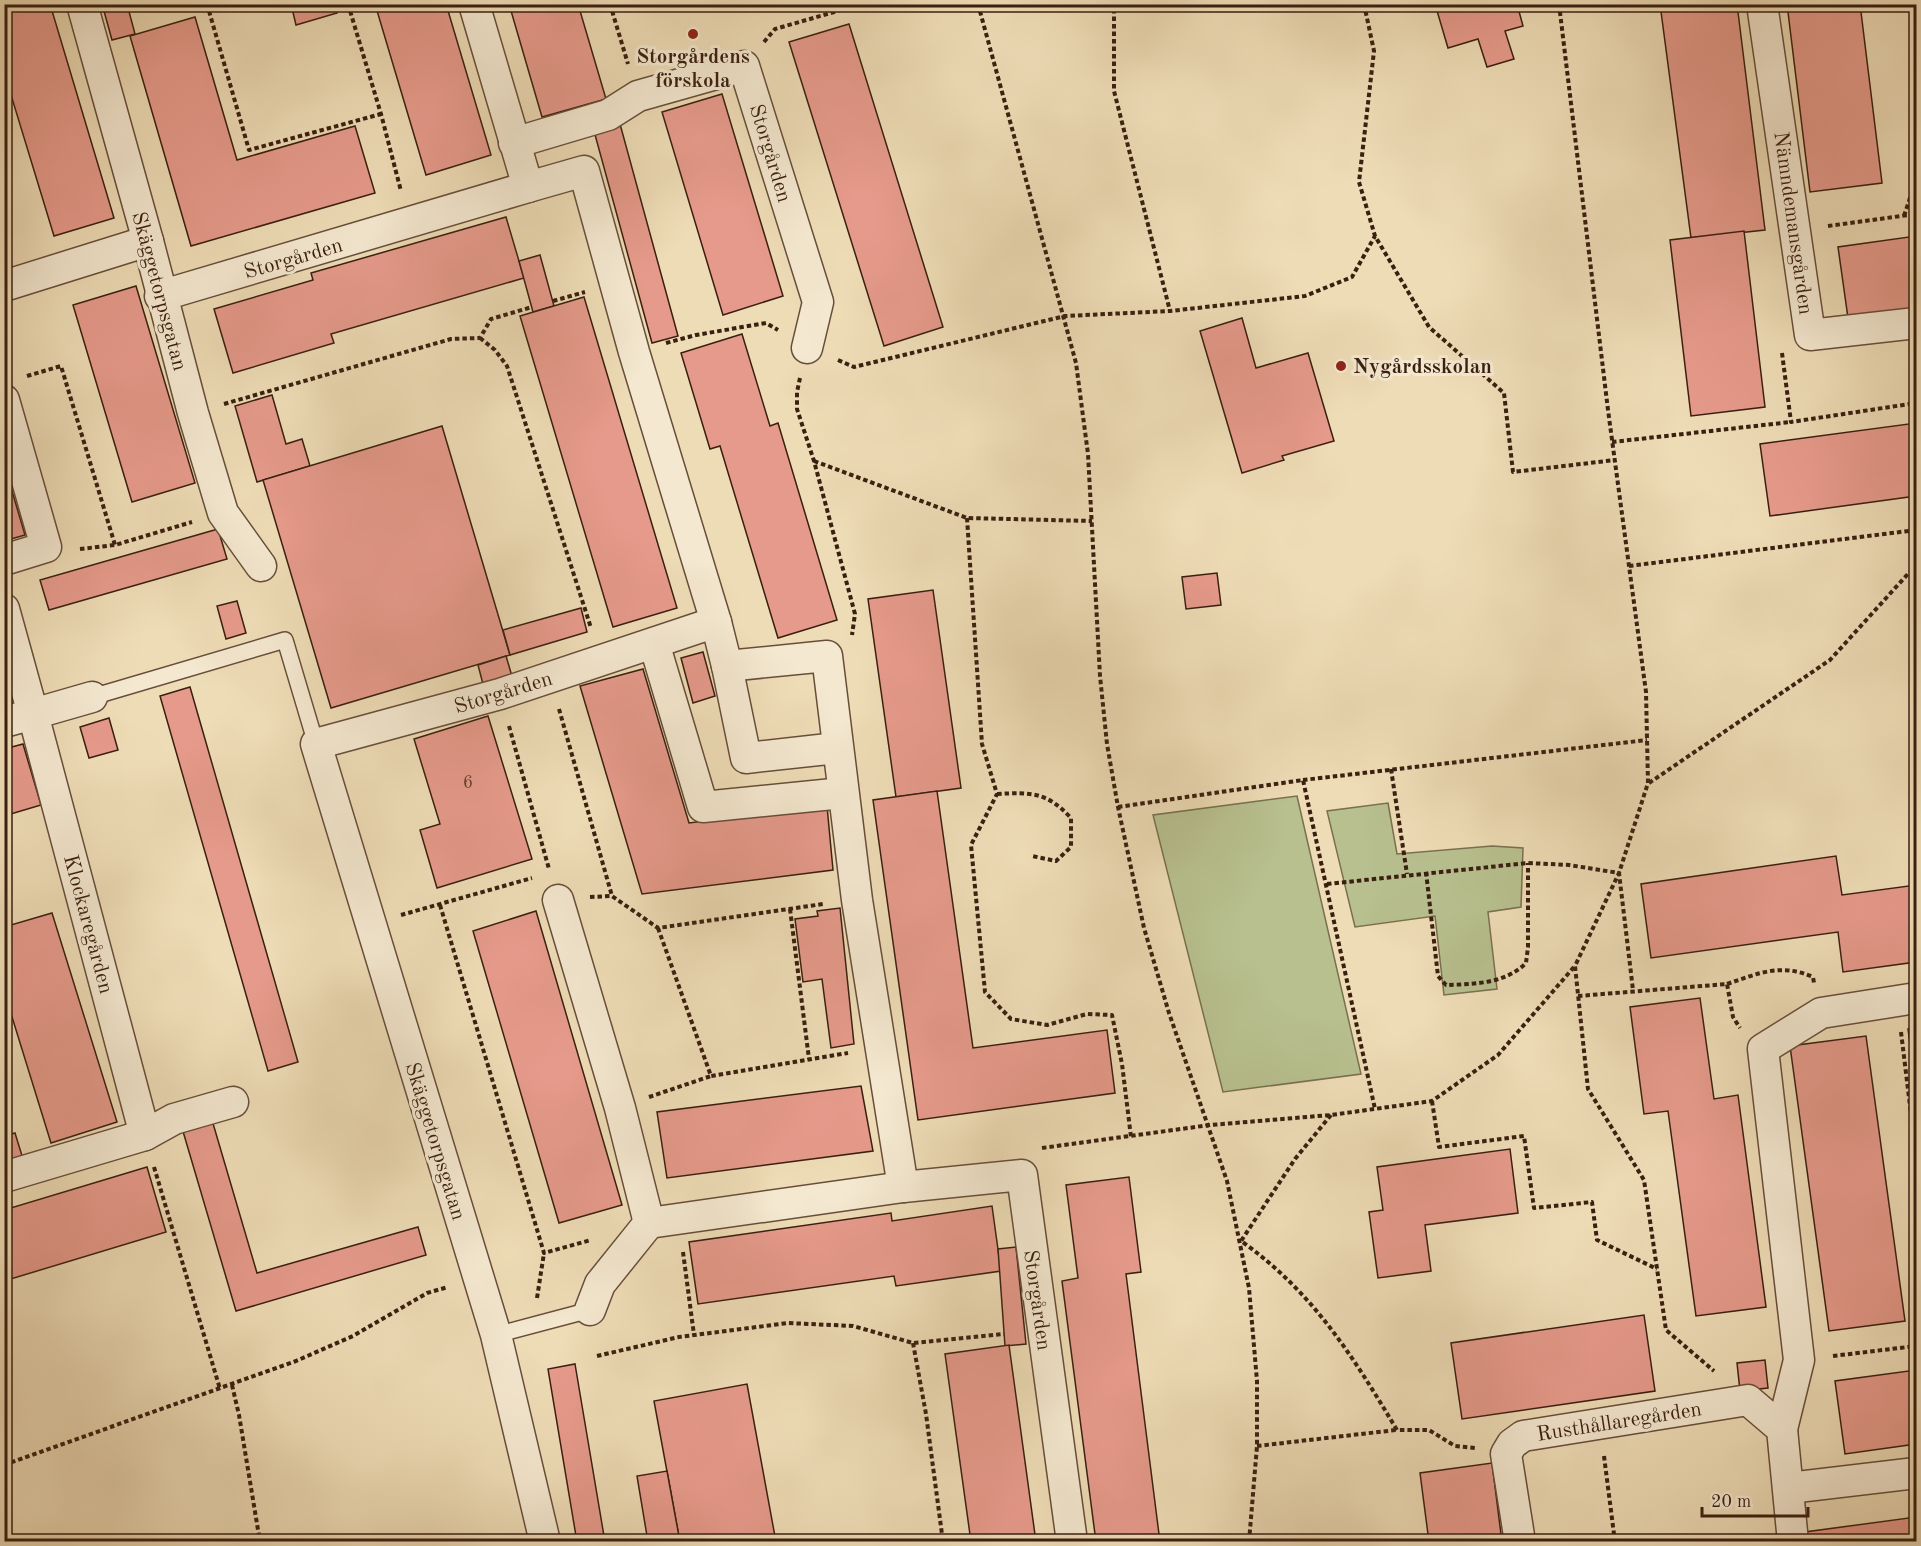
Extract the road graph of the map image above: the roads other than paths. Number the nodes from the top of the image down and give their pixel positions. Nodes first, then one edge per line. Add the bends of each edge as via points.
1 (82, 4) edge
2 (474, 4) edge
3 (1762, 4) edge
4 (571, 126) junction
5 (514, 143) junction
6 (584, 171) junction
7 (528, 187) junction
8 (148, 241) junction
9 (4, 286) edge
10 (160, 296) junction
11 (1917, 323) edge
12 (807, 348) road end
13 (10, 389) edge
14 (4, 560) edge
15 (261, 566) dead end
16 (4, 609) edge
17 (716, 622) junction
18 (654, 643) junction
19 (727, 666) junction
20 (92, 697) joint
21 (33, 714) junction
22 (4, 722) edge
23 (316, 744) junction
24 (837, 748) junction
25 (843, 793) junction
26 (554, 886) road end
27 (1907, 999) edge
28 (233, 1102) dead end
29 (145, 1135) junction
30 (4, 1177) edge
31 (903, 1187) junction
32 (649, 1223) junction
33 (590, 1310) joint
34 (496, 1335) junction
35 (1782, 1429) junction
36 (1917, 1473) edge
37 (1789, 1488) junction
38 (1790, 1541) edge
39 (545, 1542) edge
40 (1072, 1542) edge
41 (1520, 1542) edge

1 - 8 street, Skäggetorpsgatan
2 - 5 street
3 - 11 street, Nämndemansgården via 1810,335
4 - 5 street
4 - 6 street
4 - 12 street, Storgården via 608,115 638,96 744,66 818,302
5 - 7 street
6 - 7 street, Storgården
6 - 17 street
7 - 10 street, Storgården
8 - 9 street
8 - 10 street, Skäggetorpsgatan
10 - 15 street, Skäggetorpsgatan via 223,513
13 - 14 street via 46,547
16 - 21 street, Klockaregården
17 - 18 street, Storgården
17 - 19 street
18 - 23 street, Storgården via 500,694
18 - 25 street via 703,807
19 - 24 street via 746,758
19 - 24 street via 827,656
20 - 21 street
20 - 23 lane via 285,640
21 - 22 street
21 - 29 street, Klockaregården
23 - 34 street, Skäggetorpsgatan
24 - 25 street
25 - 31 street
26 - 32 street via 620,1108
27 - 35 street via 1821,1012 1762,1049 1799,1360
28 - 29 street via 174,1119
29 - 30 street
31 - 32 street
31 - 40 street, Storgården via 1022,1175
32 - 33 street via 600,1284
33 - 34 lane
34 - 39 street, Skäggetorpsgatan
35 - 37 street
35 - 41 street, Rusthållaregården via 1748,1400 1523,1436 1512,1443 1506,1454
36 - 37 street
37 - 38 street

